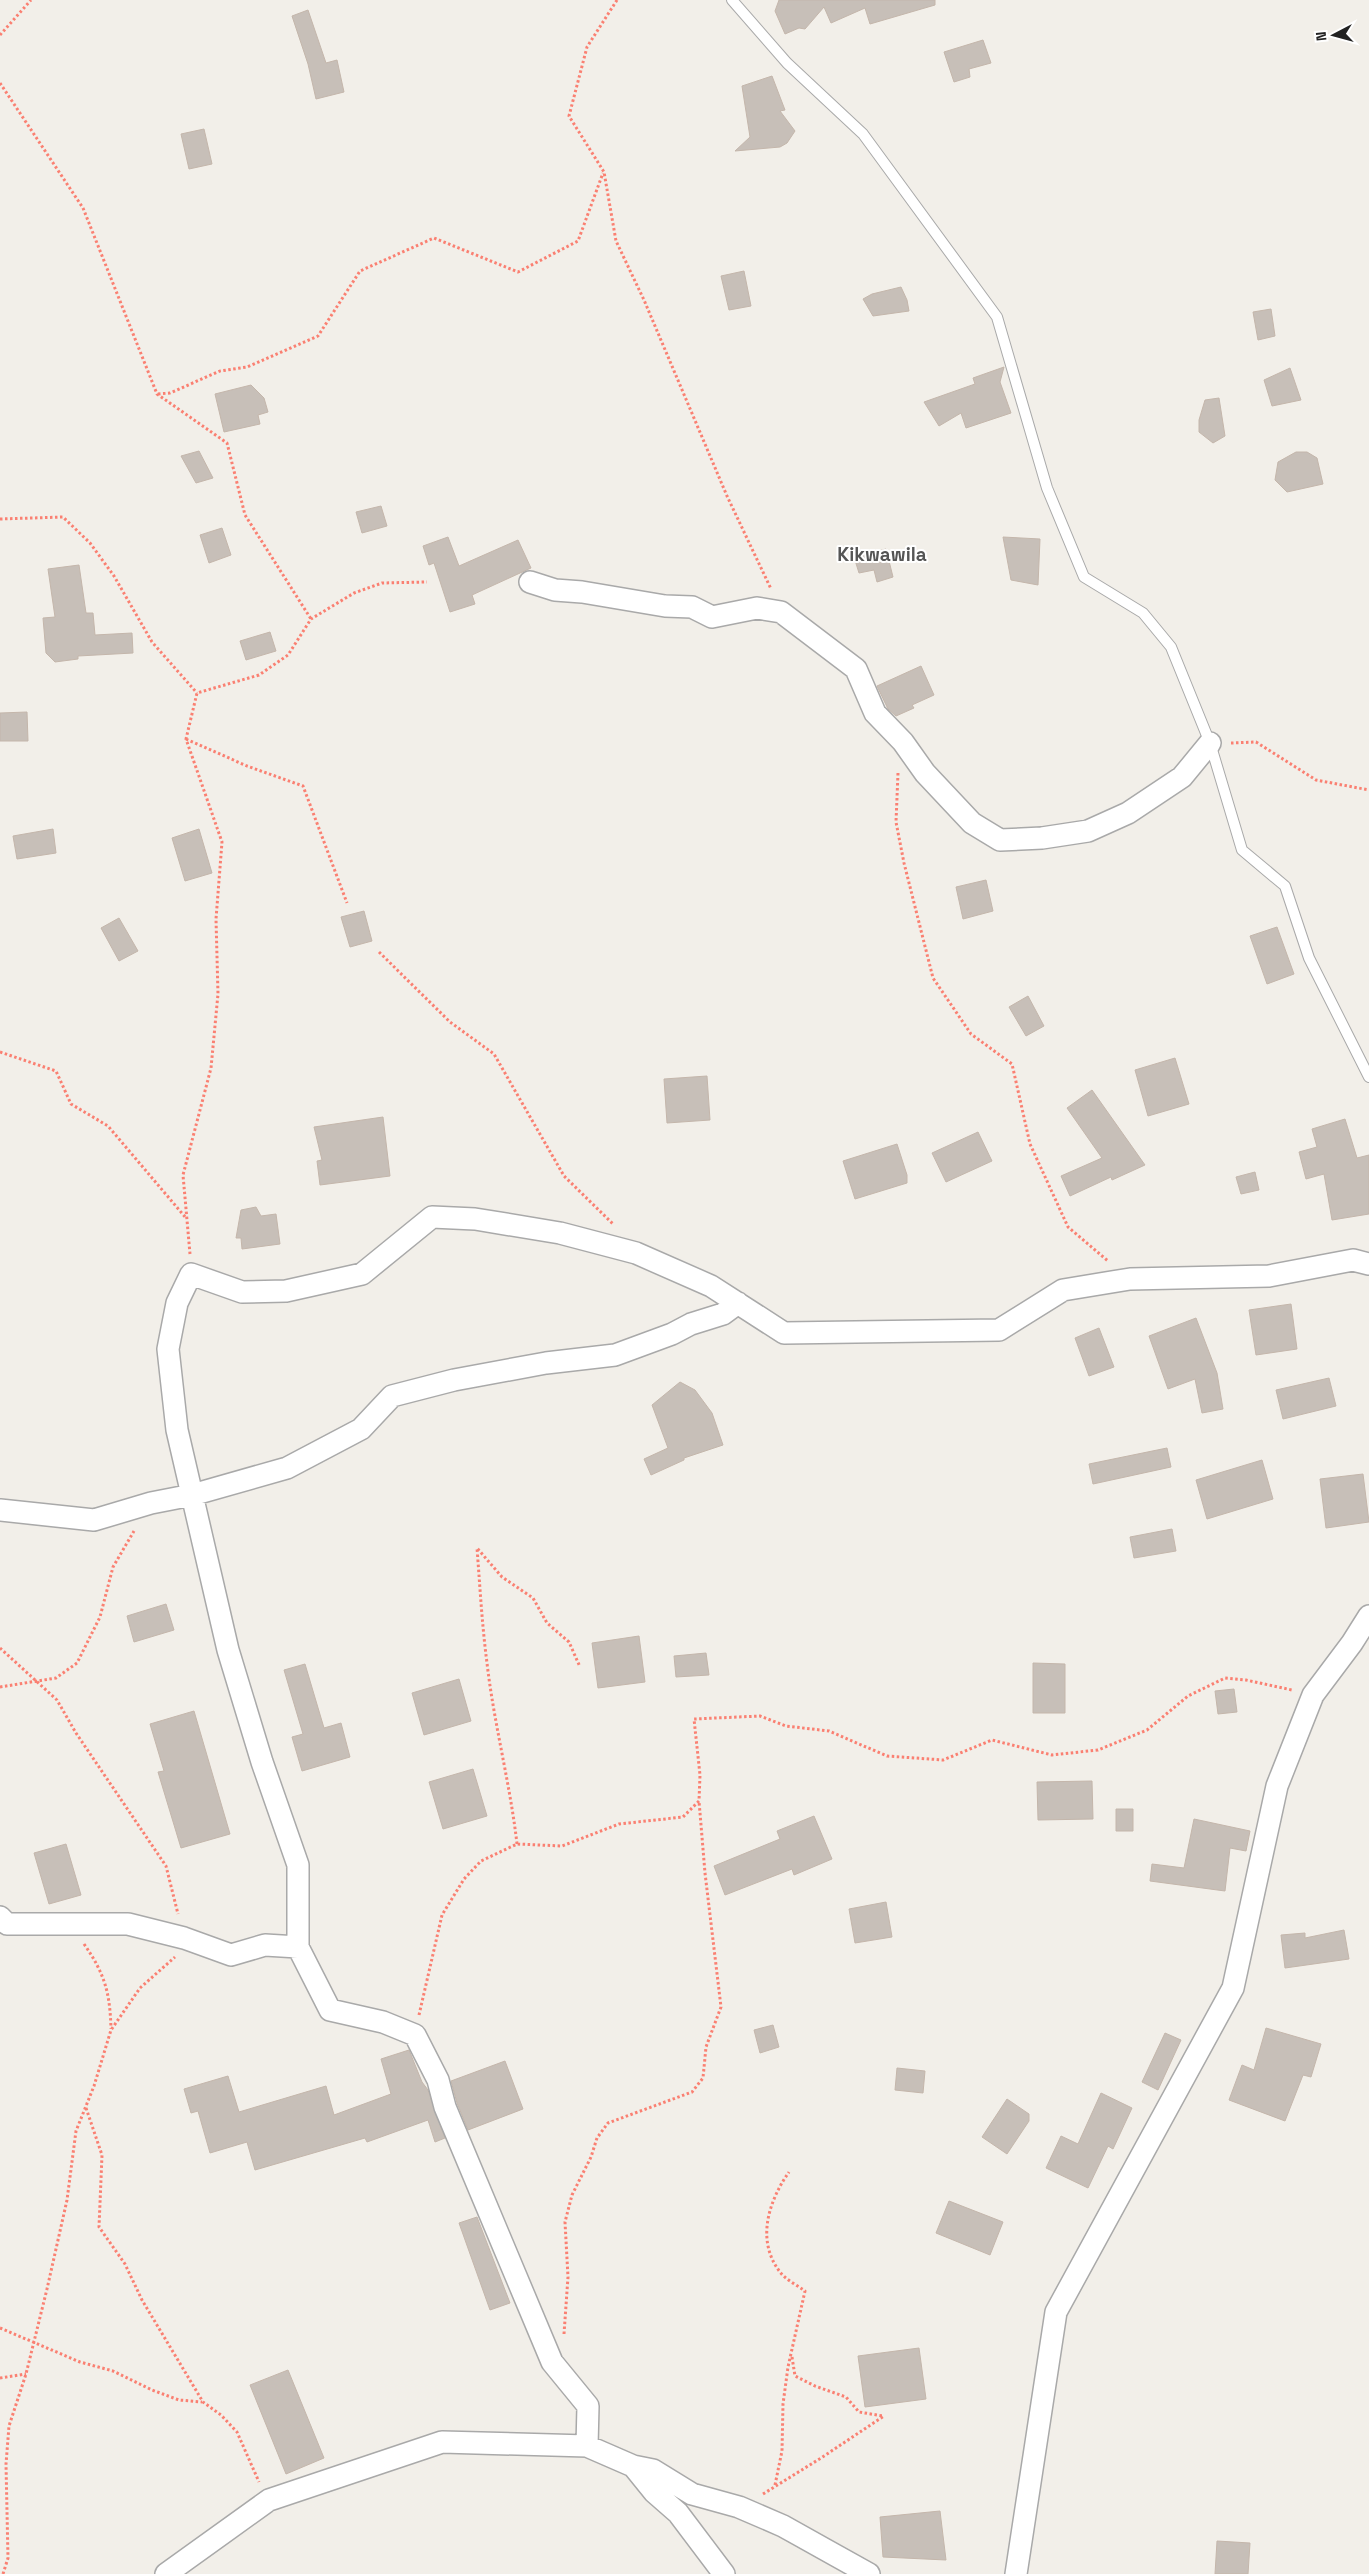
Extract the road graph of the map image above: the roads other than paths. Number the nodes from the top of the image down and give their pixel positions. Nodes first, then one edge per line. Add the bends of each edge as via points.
1 (732, 0) edge
2 (530, 582) dead end
3 (1210, 744) junction
4 (1369, 1077) edge
5 (1369, 1264) edge
6 (738, 1303) junction
7 (192, 1495) junction
8 (0, 1510) edge
9 (1369, 1616) edge
10 (0, 1917) edge
11 (298, 1947) junction
12 (587, 2446) junction
13 (633, 2466) junction
14 (166, 2574) edge
15 (724, 2574) edge
16 (869, 2574) edge
17 (1016, 2574) edge

1 - 3 lane via 787,63 863,134 996,316 1047,488 1084,577 1143,613 1171,647
2 - 3 street via 555,590 692,607 712,616 757,608 782,612 856,669 875,713 903,742 925,773 972,823 1000,840 1088,831 1128,813 1182,777
3 - 4 lane via 1242,850 1285,886 1309,958
5 - 6 street via 1353,1260 1269,1276 1130,1279 1063,1290 999,1330 784,1333
6 - 7 street via 723,1314 615,1355 546,1362 392,1396 361,1429 288,1468
6 - 7 street via 711,1286 636,1253 560,1233 475,1219 432,1217 362,1274 286,1291 242,1292 191,1274 177,1303 168,1349 177,1430
7 - 8 street via 94,1520
7 - 11 street via 228,1650 298,1865
9 - 17 street via 1312,1694 1277,1786 1233,1988 1056,2312
10 - 11 street via 7,1924 128,1924 184,1938 231,1955 266,1945
11 - 12 street via 330,2010 383,2022 415,2035 438,2080 445,2107 552,2362 588,2406
12 - 13 street
12 - 14 street via 442,2442 269,2500
13 - 15 street via 678,2514
13 - 16 street via 653,2470 692,2494 739,2507 783,2526

